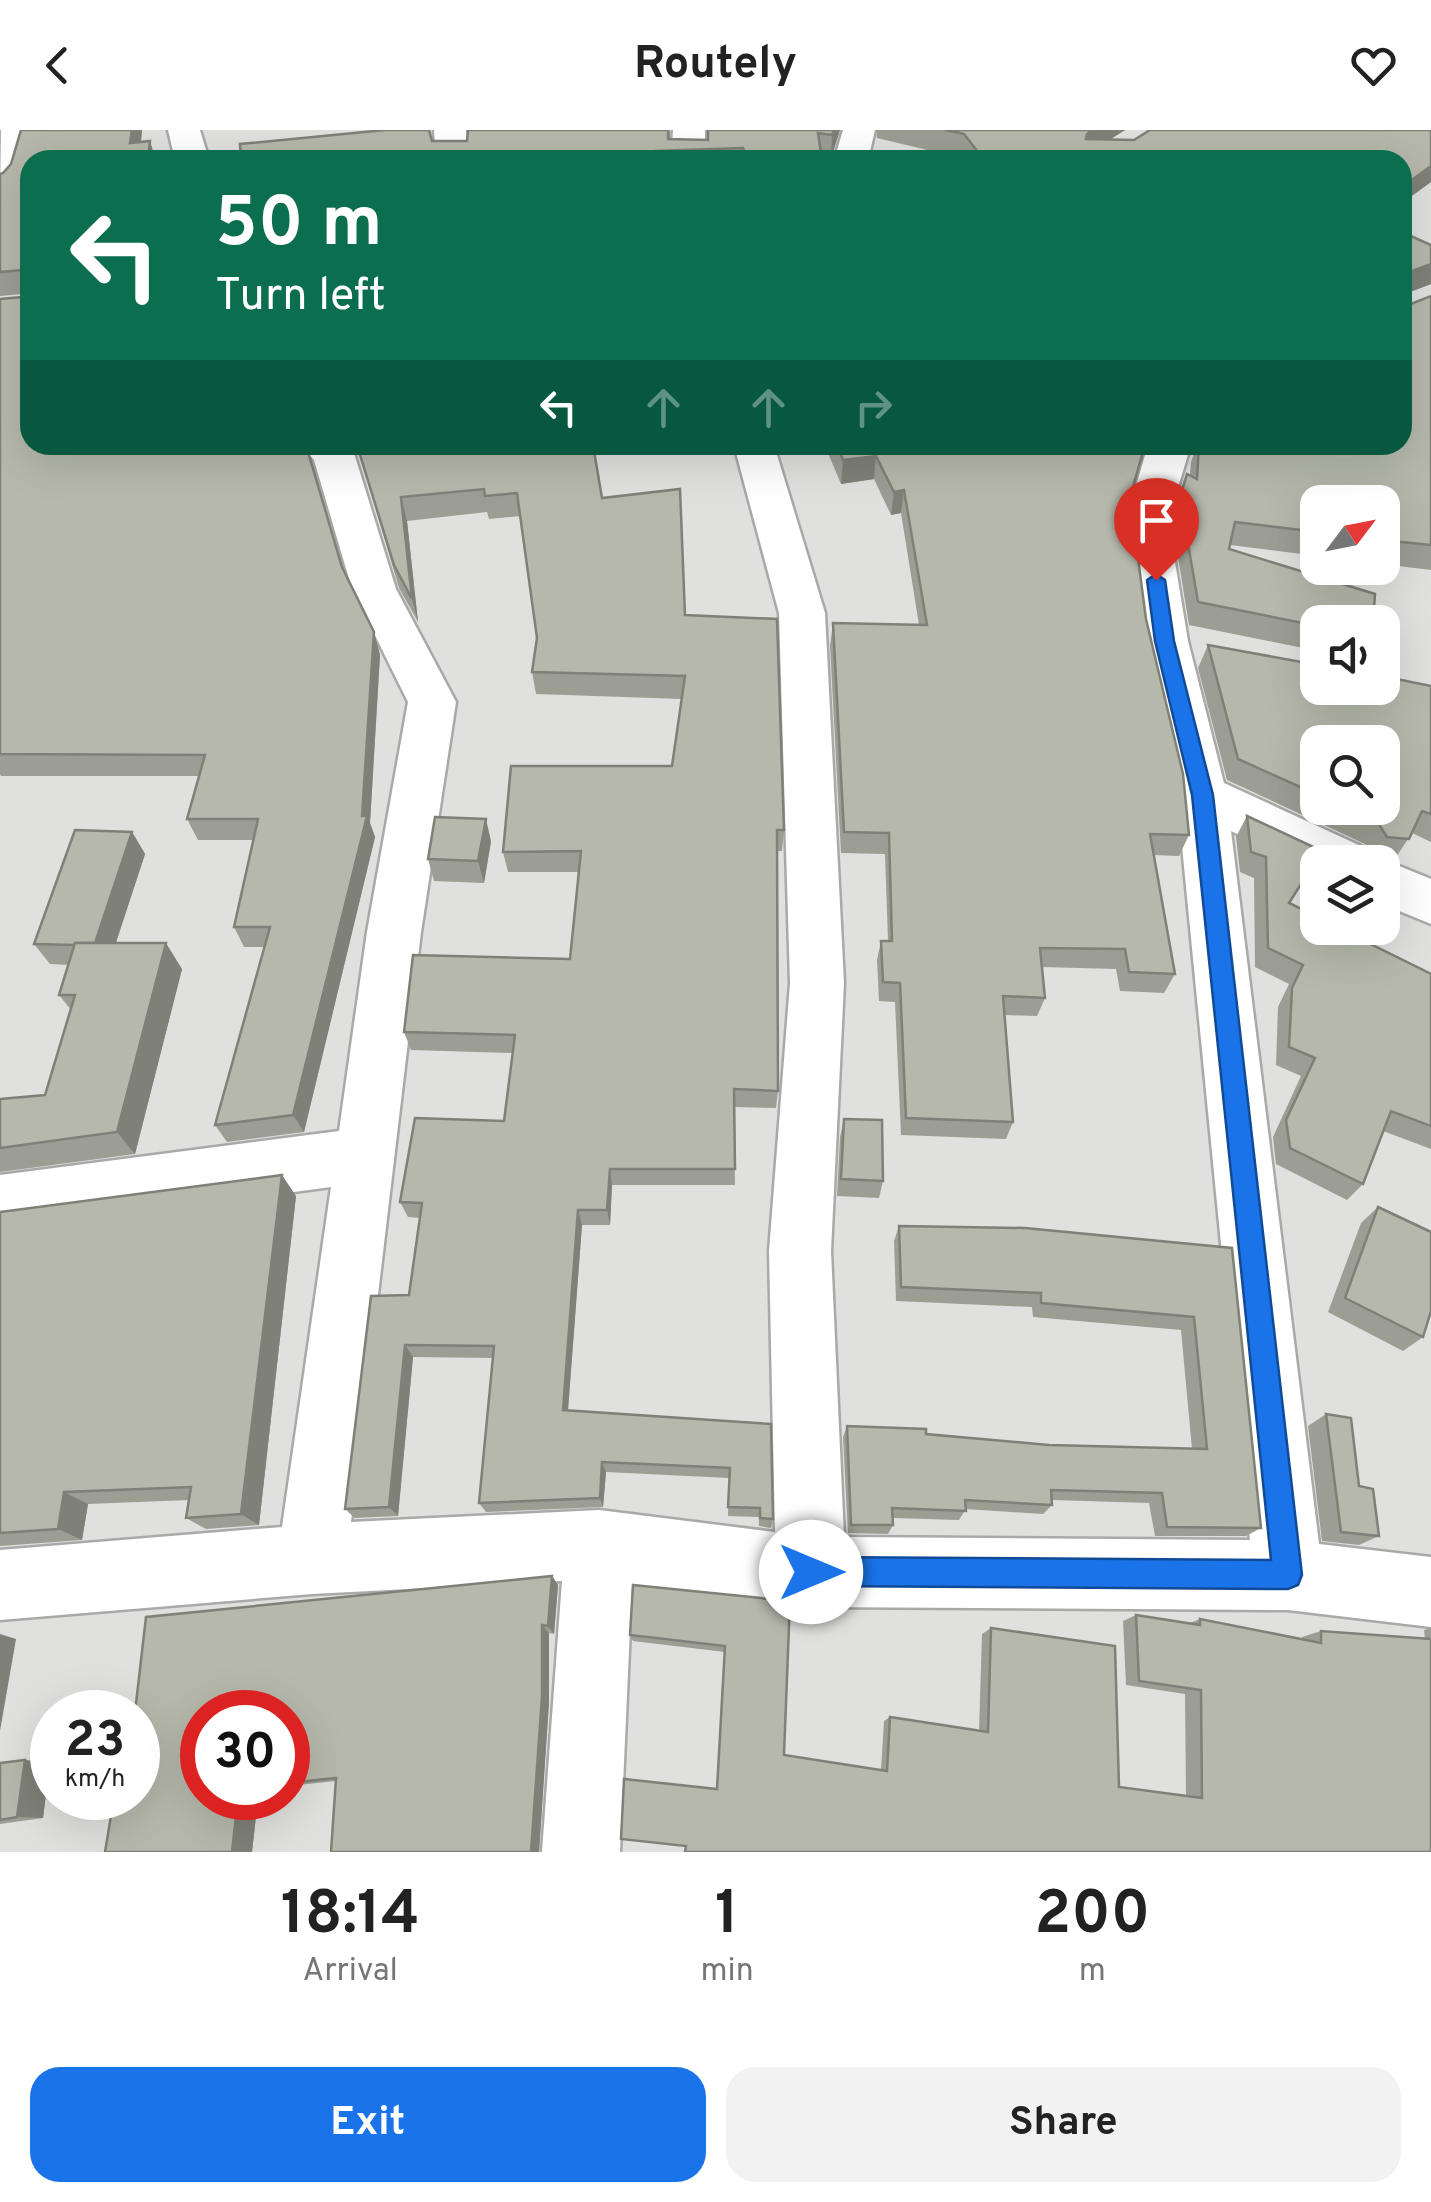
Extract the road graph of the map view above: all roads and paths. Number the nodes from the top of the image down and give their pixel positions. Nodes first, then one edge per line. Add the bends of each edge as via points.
1 (17, 130) edge
2 (0, 186) edge
3 (343, 455) edge
4 (757, 455) edge
5 (1164, 455) edge
6 (1202, 795) junction
7 (1309, 845) edge
8 (1400, 888) edge
9 (1431, 903) edge
10 (366, 1155) junction
11 (0, 1203) edge
12 (599, 1545) junction
13 (312, 1559) junction
14 (811, 1572) junction
15 (1288, 1575) junction
16 (0, 1585) edge
17 (1431, 1592) edge
18 (581, 1852) edge

1 - 2 street
3 - 10 street via 374,588 432,702
4 - 14 street via 802,613 816,983 800,1251
5 - 6 street via 1147,520 1184,644
6 - 7 street
6 - 15 street
8 - 9 street
10 - 11 street
10 - 13 street
12 - 13 street
12 - 14 street
12 - 18 street
13 - 16 street
14 - 15 street
15 - 17 street

